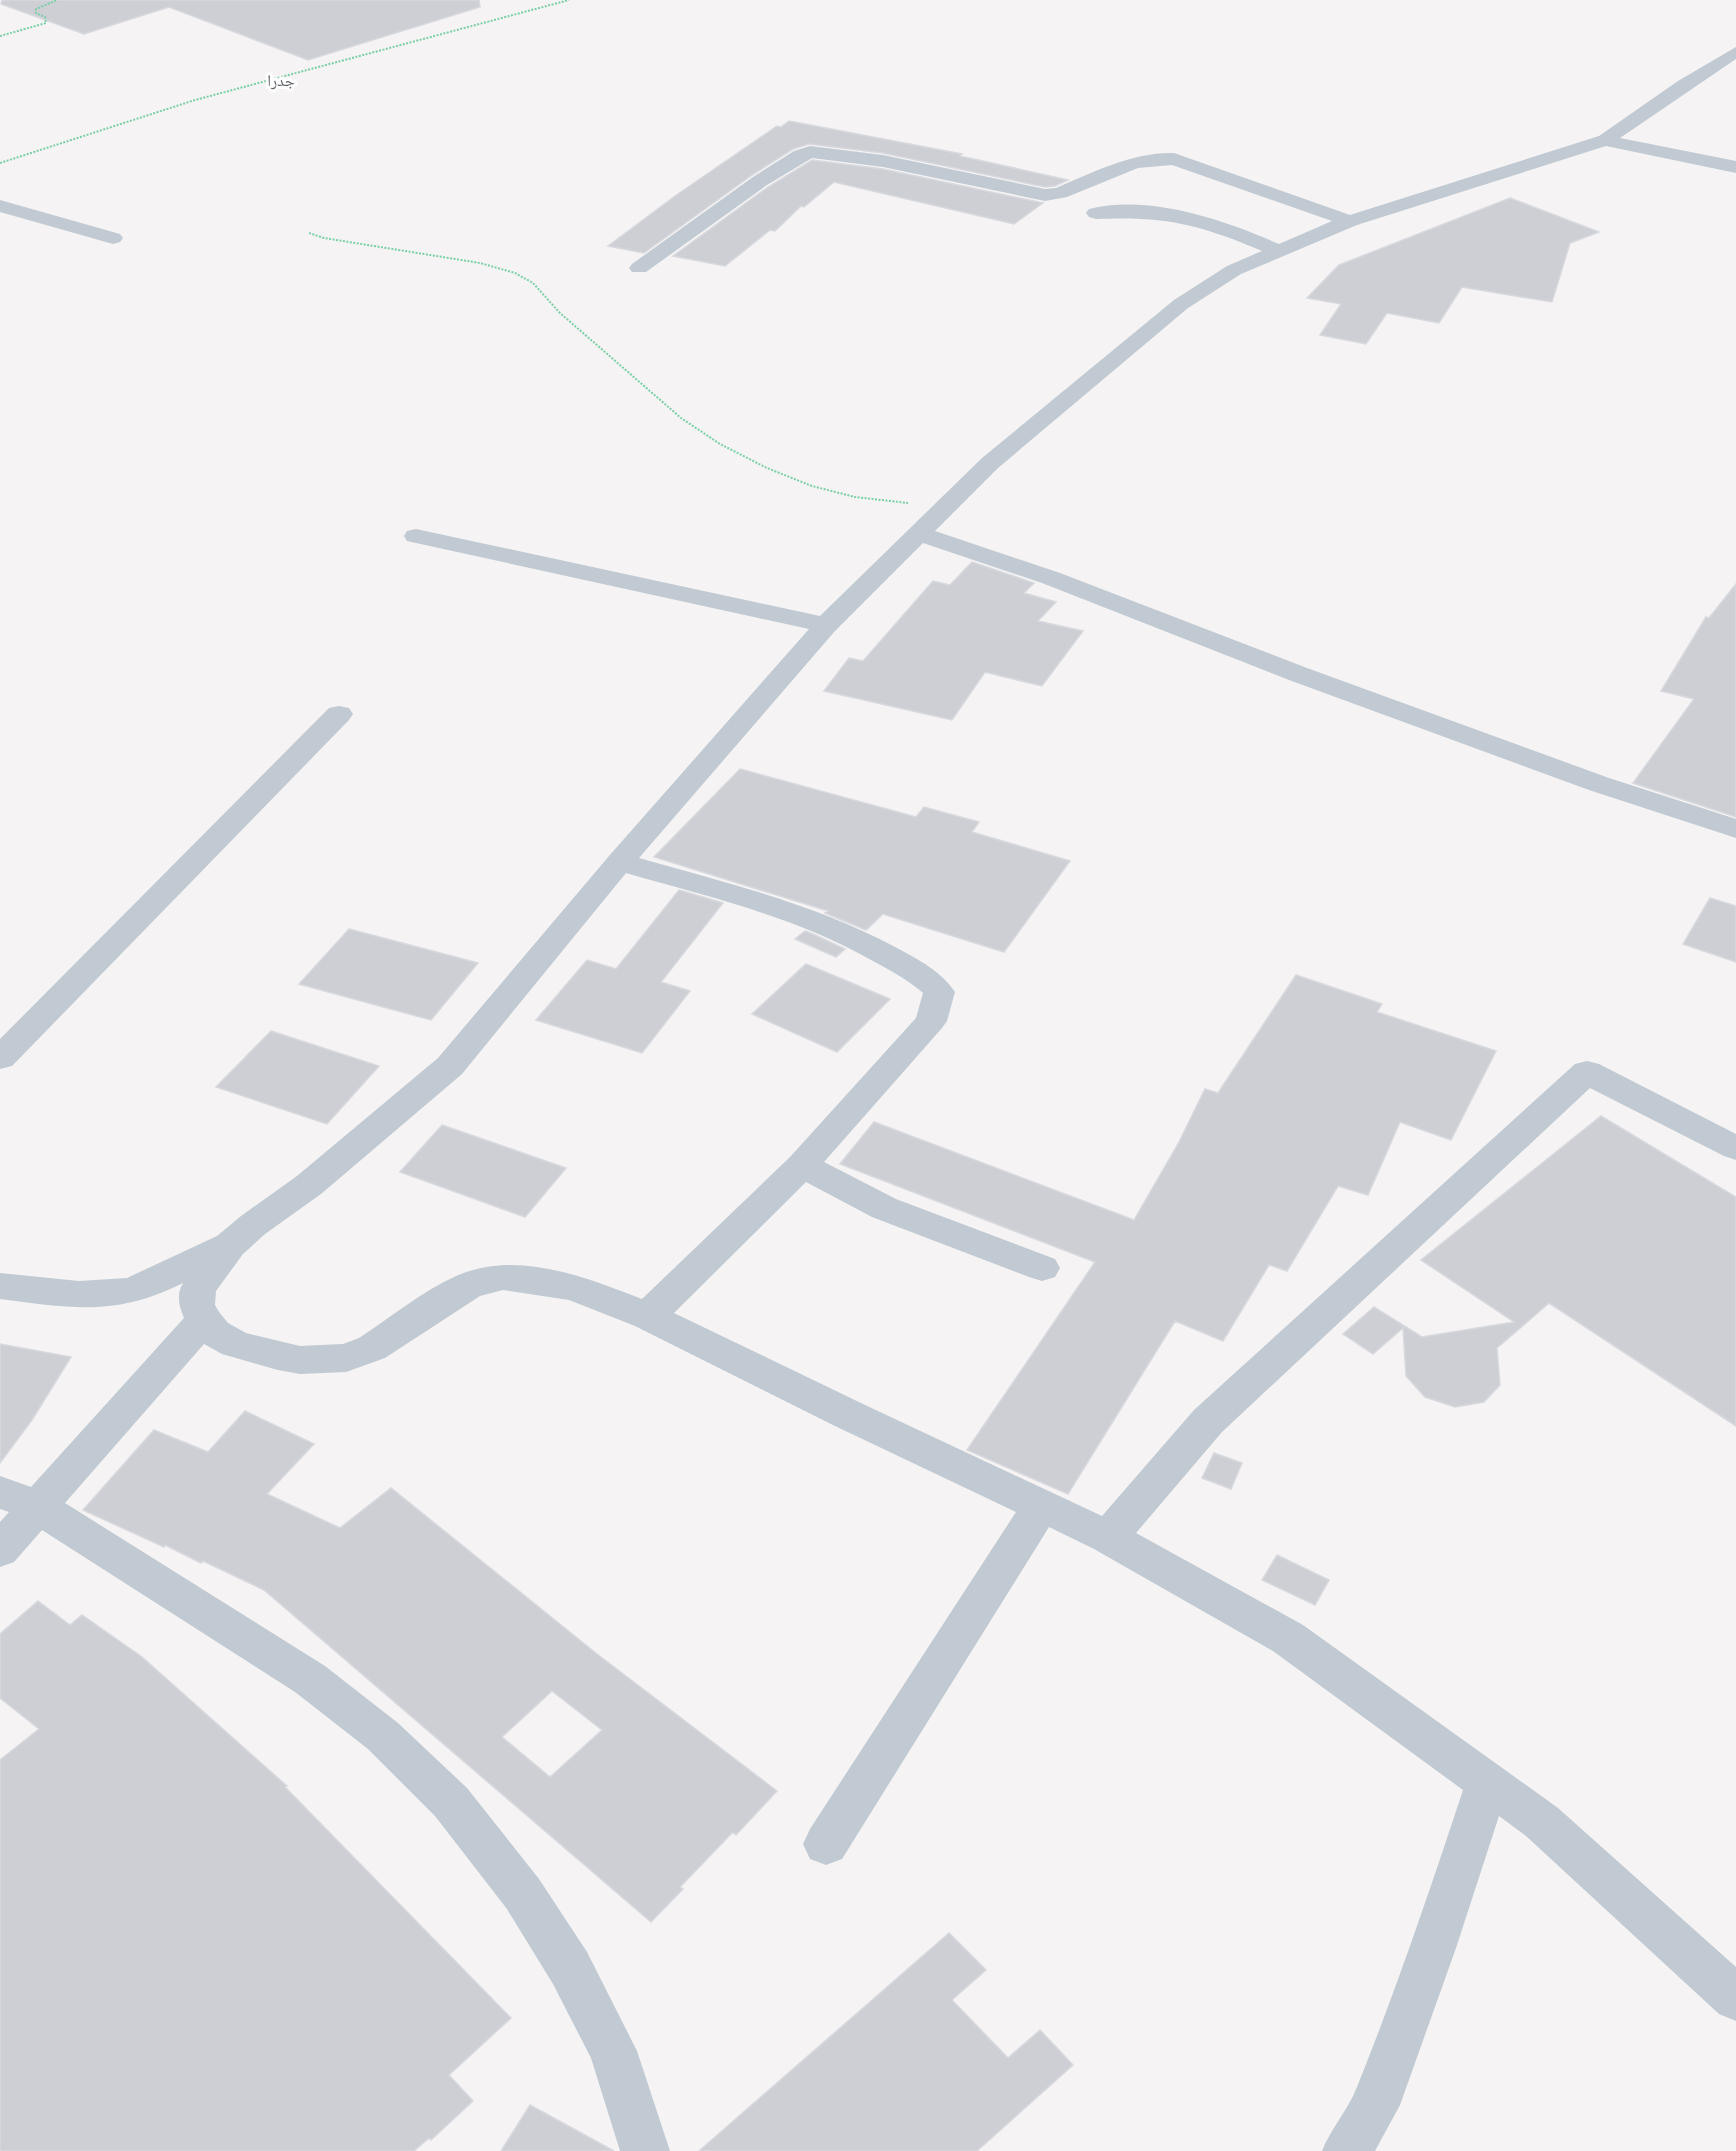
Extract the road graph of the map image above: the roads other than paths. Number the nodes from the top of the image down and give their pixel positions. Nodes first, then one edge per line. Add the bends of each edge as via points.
1 (1736, 52) edge
2 (1605, 140) junction
3 (1736, 167) edge
4 (0, 206) edge
5 (1096, 213) dead end
6 (1350, 221) junction
7 (113, 238) dead end
8 (1280, 250) junction
9 (639, 268) dead end
10 (917, 533) junction
11 (416, 536) dead end
12 (826, 625) junction
13 (339, 714) dead end
14 (1736, 829) edge
15 (619, 862) junction
16 (0, 1058) edge
17 (1736, 1148) edge
18 (802, 1165) junction
19 (230, 1245) junction
20 (1042, 1268) dead end
21 (0, 1286) edge
22 (648, 1316) junction
23 (204, 1320) junction
24 (0, 1492) edge
25 (1041, 1506) junction
26 (39, 1507) junction
27 (1107, 1537) junction
28 (0, 1550) edge
29 (1488, 1783) junction
30 (826, 1844) dead end
31 (1736, 1998) edge
32 (645, 2151) edge
33 (1347, 2151) edge

1 - 2 street
2 - 3 street
2 - 6 street
4 - 7 street
5 - 8 street via 1145,212 1183,217
6 - 8 street
6 - 9 street via 1161,157 1045,195 816,151 801,155 760,181
8 - 10 street via 1234,270 1181,304 990,463
10 - 12 street
10 - 14 street via 1051,578 1599,784
11 - 12 street
12 - 15 street
13 - 16 street
15 - 18 street via 792,910 878,948 928,979 939,992 932,1021
15 - 19 street via 450,1066 309,1185
17 - 27 street via 1587,1072 1208,1421
18 - 20 street via 884,1208
18 - 22 street
19 - 21 street via 124,1292 82,1293
19 - 23 street via 198,1289 197,1305
22 - 23 street via 574,1287 503,1277 455,1293 372,1348 346,1358 322,1360 278,1356 236,1344 215,1333
22 - 25 street
23 - 26 street
24 - 26 street
25 - 27 street
25 - 30 street
26 - 28 street
26 - 32 street via 309,1678 382,1736 451,1802 523,1894 570,1968 613,2051
27 - 29 street via 1288,1638
29 - 31 street via 1542,1822
29 - 33 street via 1375,2105

